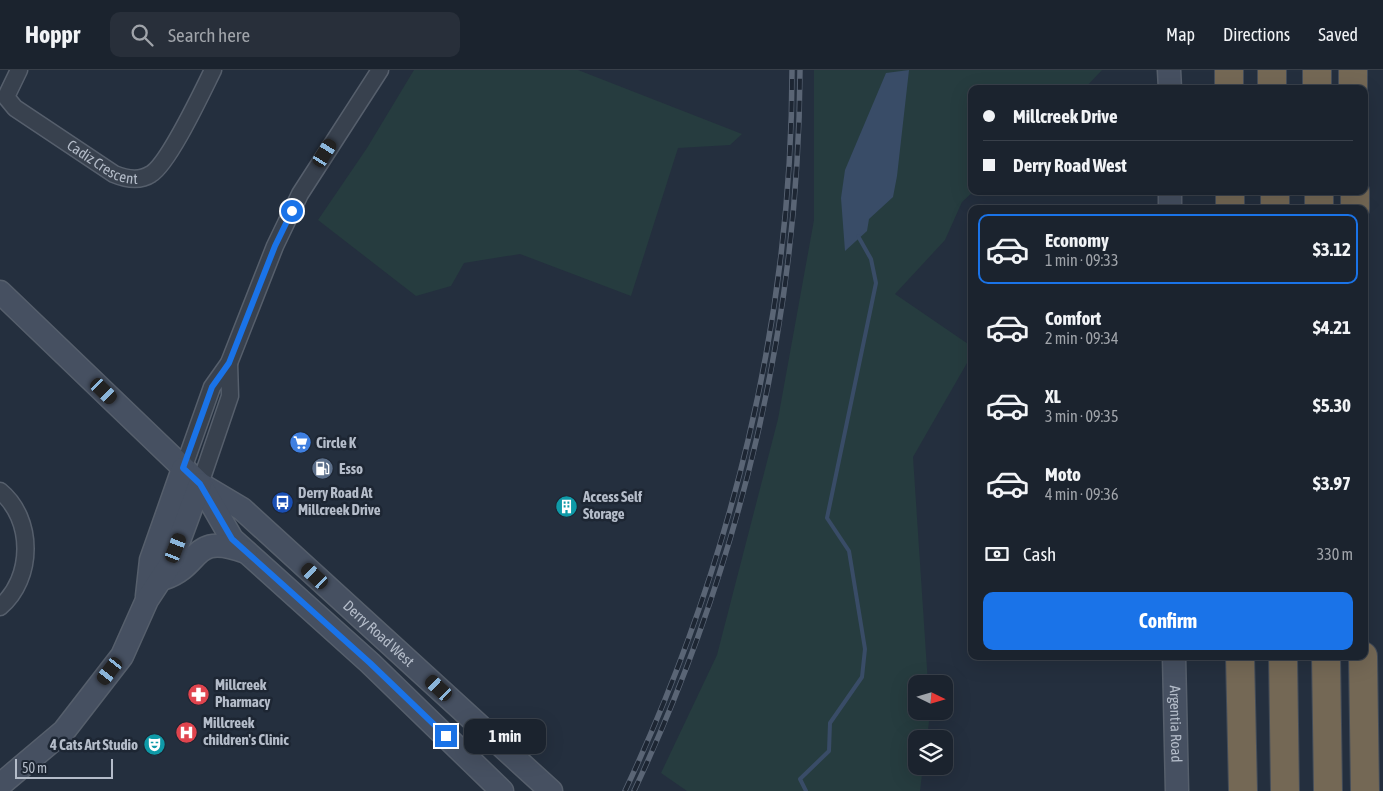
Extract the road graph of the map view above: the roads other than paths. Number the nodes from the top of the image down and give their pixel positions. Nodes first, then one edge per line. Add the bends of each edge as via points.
1 (18, 70) edge
2 (213, 70) edge
3 (380, 70) edge
4 (1170, 70) edge
5 (1229, 70) edge
6 (1272, 70) edge
7 (1317, 70) edge
8 (1353, 70) edge
9 (1170, 85) edge
10 (1229, 85) edge
11 (1272, 85) edge
12 (1317, 85) edge
13 (1353, 85) edge
14 (3, 96) edge
15 (0, 292) edge
16 (229, 363) junction
17 (183, 468) junction
18 (200, 484) junction
19 (0, 491) edge
20 (247, 553) junction
21 (160, 580) junction
22 (147, 600) junction
23 (0, 607) edge
24 (1174, 660) edge
25 (1240, 660) edge
26 (1283, 660) edge
27 (1326, 660) edge
28 (1363, 660) edge
29 (0, 785) edge
30 (502, 791) edge
31 (551, 791) edge
32 (1177, 791) edge
33 (1243, 791) edge
34 (1285, 791) edge
35 (1328, 791) edge
36 (1365, 791) edge

1 - 14 street, Cadiz Crescent
2 - 14 street, Cadiz Crescent via 157,170 137,179 114,174 15,108
3 - 16 street via 300,194 275,246
4 - 9 main road
5 - 10 highway
6 - 11 highway
7 - 12 highway
8 - 13 highway
15 - 17 main road, Derry Road West
16 - 17 street via 212,387
16 - 18 street via 230,396
17 - 18 main road, Derry Road West
17 - 22 main road via 152,560
18 - 20 main road, Derry Road West via 232,539
18 - 21 main road via 170,565
18 - 31 main road, Derry Road West via 242,509
19 - 23 street via 20,514 27,540 21,575 9,600
20 - 21 main road via 218,544 210,546 196,554 176,574
20 - 30 main road, Derry Road West via 370,663
21 - 22 main road
22 - 29 main road via 122,656 64,731
24 - 32 main road, Argentia Road
25 - 33 highway
26 - 34 highway
27 - 35 highway
28 - 36 highway

